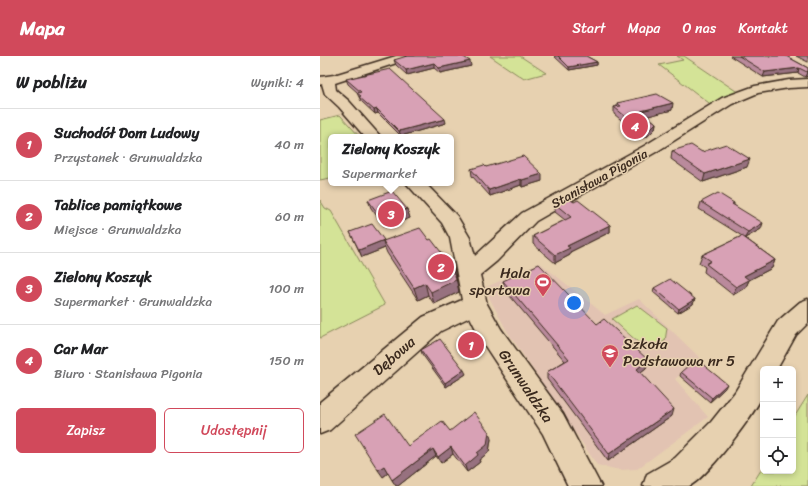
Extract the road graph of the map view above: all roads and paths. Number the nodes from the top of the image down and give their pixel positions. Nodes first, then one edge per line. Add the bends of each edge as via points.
1 (408, 56) edge
2 (324, 81) edge
3 (808, 84) edge
4 (370, 134) edge
5 (418, 186) edge
6 (469, 272) junction
7 (475, 304) junction
8 (808, 308) edge
9 (765, 366) edge
10 (760, 374) edge
11 (320, 420) edge
12 (585, 486) edge
13 (659, 486) edge

1 - 2 street
2 - 4 street via 330,91
3 - 6 street, Stanisława Pigonia via 790,84 755,90 727,101 650,149 529,217
5 - 6 street, Grunwaldzka via 450,220 460,238
6 - 7 street, Grunwaldzka
7 - 11 street, Dębowa via 432,324
7 - 12 street, Grunwaldzka via 492,336 552,424
8 - 9 street via 787,328
10 - 13 street via 745,401 722,432 686,469

